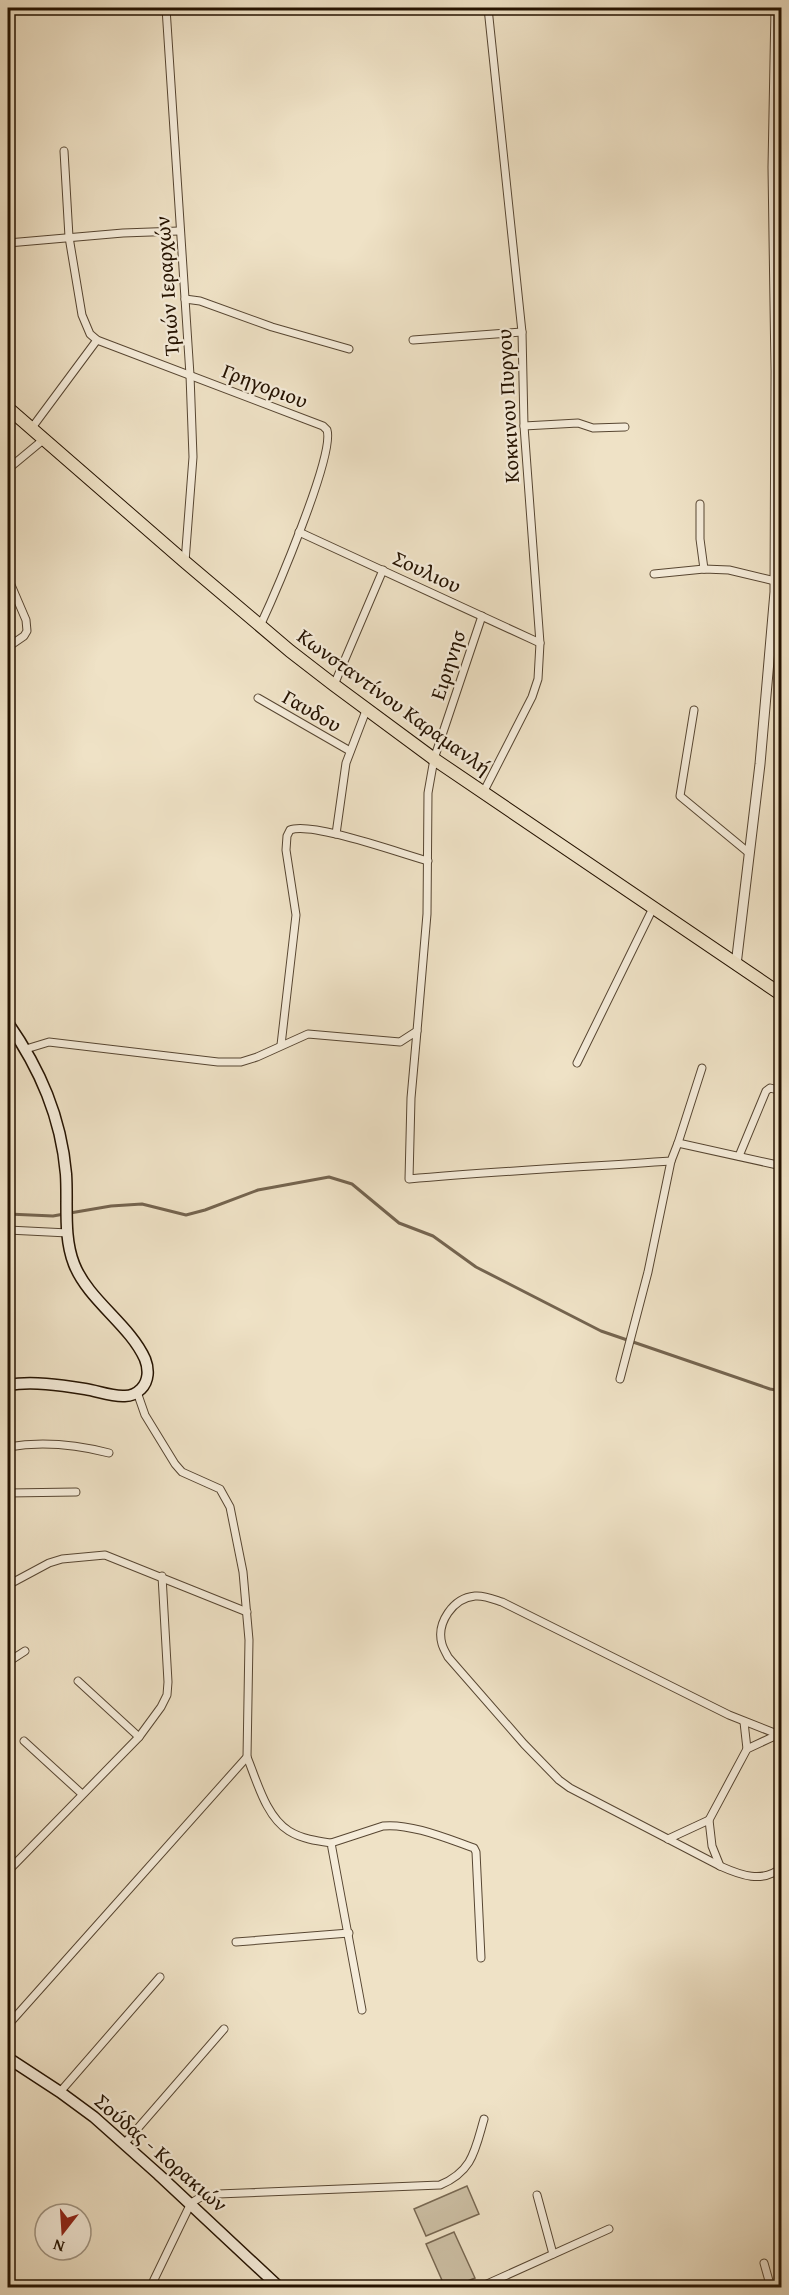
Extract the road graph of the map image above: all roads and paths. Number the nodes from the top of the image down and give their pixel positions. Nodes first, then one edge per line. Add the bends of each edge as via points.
1 (166, 8) edge
2 (488, 8) edge
3 (776, 8) edge
4 (64, 151) dead end
5 (179, 231) junction
6 (69, 237) junction
7 (8, 243) edge
8 (185, 299) junction
9 (522, 332) junction
10 (97, 340) junction
11 (413, 340) dead end
12 (349, 350) dead end
13 (190, 375) junction
14 (8, 408) edge
15 (524, 426) junction
16 (625, 427) dead end
17 (31, 429) junction
18 (43, 440) junction
19 (8, 469) edge
20 (700, 504) dead end
21 (299, 532) junction
22 (184, 562) junction
23 (704, 569) junction
24 (383, 570) junction
25 (654, 574) dead end
26 (8, 578) edge
27 (775, 581) junction
28 (482, 616) junction
29 (260, 626) junction
30 (540, 643) junction
31 (8, 646) edge
32 (334, 685) junction
33 (258, 698) dead end
34 (367, 708) junction
35 (694, 710) dead end
36 (350, 751) junction
37 (434, 759) junction
38 (484, 791) junction
39 (336, 834) junction
40 (749, 853) junction
41 (428, 861) junction
42 (653, 908) junction
43 (736, 964) junction
44 (782, 996) edge
45 (8, 1023) edge
46 (417, 1031) junction
47 (281, 1045) junction
48 (26, 1049) junction
49 (577, 1063) dead end
50 (702, 1068) dead end
51 (782, 1091) edge
52 (678, 1143) junction
53 (740, 1156) junction
54 (671, 1161) junction
55 (781, 1165) edge
56 (68, 1229) junction
57 (8, 1230) edge
58 (620, 1379) dead end
59 (8, 1385) edge
60 (137, 1392) junction
61 (8, 1447) edge
62 (109, 1453) dead end
63 (76, 1491) dead end
64 (8, 1493) edge
65 (162, 1576) junction
66 (8, 1585) edge
67 (246, 1612) junction
68 (25, 1651) dead end
69 (8, 1662) edge
70 (78, 1681) dead end
71 (744, 1722) junction
72 (779, 1736) edge
73 (139, 1737) junction
74 (24, 1741) dead end
75 (747, 1749) junction
76 (247, 1757) junction
77 (82, 1794) junction
78 (709, 1820) junction
79 (668, 1839) junction
80 (331, 1843) junction
81 (720, 1866) junction
82 (782, 1867) edge
83 (8, 1871) edge
84 (349, 1934) junction
85 (236, 1942) dead end
86 (482, 1958) dead end
87 (160, 1977) dead end
88 (362, 2010) dead end
89 (8, 2025) edge
90 (225, 2029) dead end
91 (8, 2058) edge
92 (60, 2092) junction
93 (484, 2119) dead end
94 (124, 2143) junction
95 (537, 2195) dead end
96 (190, 2203) junction
97 (609, 2229) dead end
98 (553, 2254) junction
99 (764, 2263) dead end
100 (150, 2288) edge
101 (280, 2288) edge
102 (478, 2288) edge
103 (771, 2288) edge

1 - 5 street, Τριών Ιεραρχών
2 - 9 street, Κοκκινου Πυργου
3 - 27 street
4 - 6 street
5 - 6 street
5 - 8 street, Τριών Ιεραρχών
6 - 7 street
6 - 10 street via 82,315
8 - 12 street
8 - 13 street, Τριών Ιεραρχών
9 - 11 street
9 - 15 street, Κοκκινου Πυργου
10 - 13 street, Γρηγοριου
10 - 17 street
13 - 21 street, Γρηγοριου via 327,430 328,442
13 - 22 street, Τριών Ιεραρχών via 193,475
14 - 17 main road, Κωνσταντίνου Καραμανλή
15 - 16 street via 578,423 593,428
15 - 30 street, Κοκκινου Πυργου
17 - 18 main road, Κωνσταντίνου Καραμανλή
18 - 19 street
18 - 22 main road, Κωνσταντίνου Καραμανλή
20 - 23 street
21 - 24 street, Σουλιου
21 - 29 street
22 - 29 main road, Κωνσταντίνου Καραμανλή
23 - 25 street
23 - 27 street via 729,570
24 - 28 street, Σουλιου
24 - 32 street
26 - 31 street via 27,625 24,636
27 - 40 street
28 - 30 street, Σουλιου
28 - 37 street, Ειρηνησ
29 - 32 main road, Κωνσταντίνου Καραμανλή
30 - 38 street, Κοκκινου Πυργου via 538,679 532,697
32 - 34 main road, Κωνσταντίνου Καραμανλή
33 - 36 street, Γαυδου
34 - 36 street
34 - 37 main road, Κωνσταντίνου Καραμανλή
35 - 40 street via 680,796
36 - 39 street
37 - 38 main road, Κωνσταντίνου Καραμανλή
37 - 41 street, Ειρηνησ via 428,793
38 - 42 main road, Κωνσταντίνου Καραμανλή
39 - 41 street
39 - 47 street via 298,828 290,830 287,836 296,915
40 - 43 street
41 - 46 street, Ειρηνησ
42 - 43 main road, Κωνσταντίνου Καραμανλή
42 - 49 street
43 - 44 main road, Κωνσταντίνου Καραμανλή
45 - 48 main road
46 - 47 street via 400,1042 308,1034
46 - 54 street, Ειρηνησ via 409,1179
47 - 48 street via 240,1062 49,1042
48 - 56 main road via 45,1085 60,1133
50 - 52 street
51 - 53 street via 766,1091
52 - 53 street
52 - 54 street
53 - 55 street
54 - 58 street
56 - 57 street
56 - 60 main road via 74,1265 146,1362 147,1378
59 - 60 main road via 60,1385 120,1396
60 - 67 street via 145,1415 175,1464 182,1472 220,1489 226,1496 243,1572
61 - 62 street via 50,1443
63 - 64 street
65 - 66 street via 95,1554 49,1563
65 - 67 street
65 - 73 street via 167,1695
67 - 76 street
68 - 69 street
70 - 73 street
71 - 72 street
71 - 75 street
71 - 79 street via 502,1602 476,1596 463,1598 447,1615 441,1644 448,1657 559,1780
72 - 75 street
73 - 77 street
74 - 77 street
75 - 78 street
76 - 80 street via 273,1814 288,1831
76 - 89 street
77 - 83 street
78 - 79 street
78 - 81 street via 712,1846
79 - 81 street
80 - 84 street
80 - 86 street via 392,1825 474,1848
81 - 82 street via 740,1875 763,1877
84 - 85 street
84 - 88 street
87 - 92 street
90 - 94 street
91 - 92 main road, Σούδας - Κορακιών
92 - 94 main road, Σούδας - Κορακιών
93 - 96 street via 469,2163 453,2179 440,2185 218,2194
94 - 96 main road, Σούδας - Κορακιών
95 - 98 street
96 - 100 street
96 - 101 main road, Σούδας - Κορακιών
97 - 98 street
98 - 102 street
99 - 103 street

